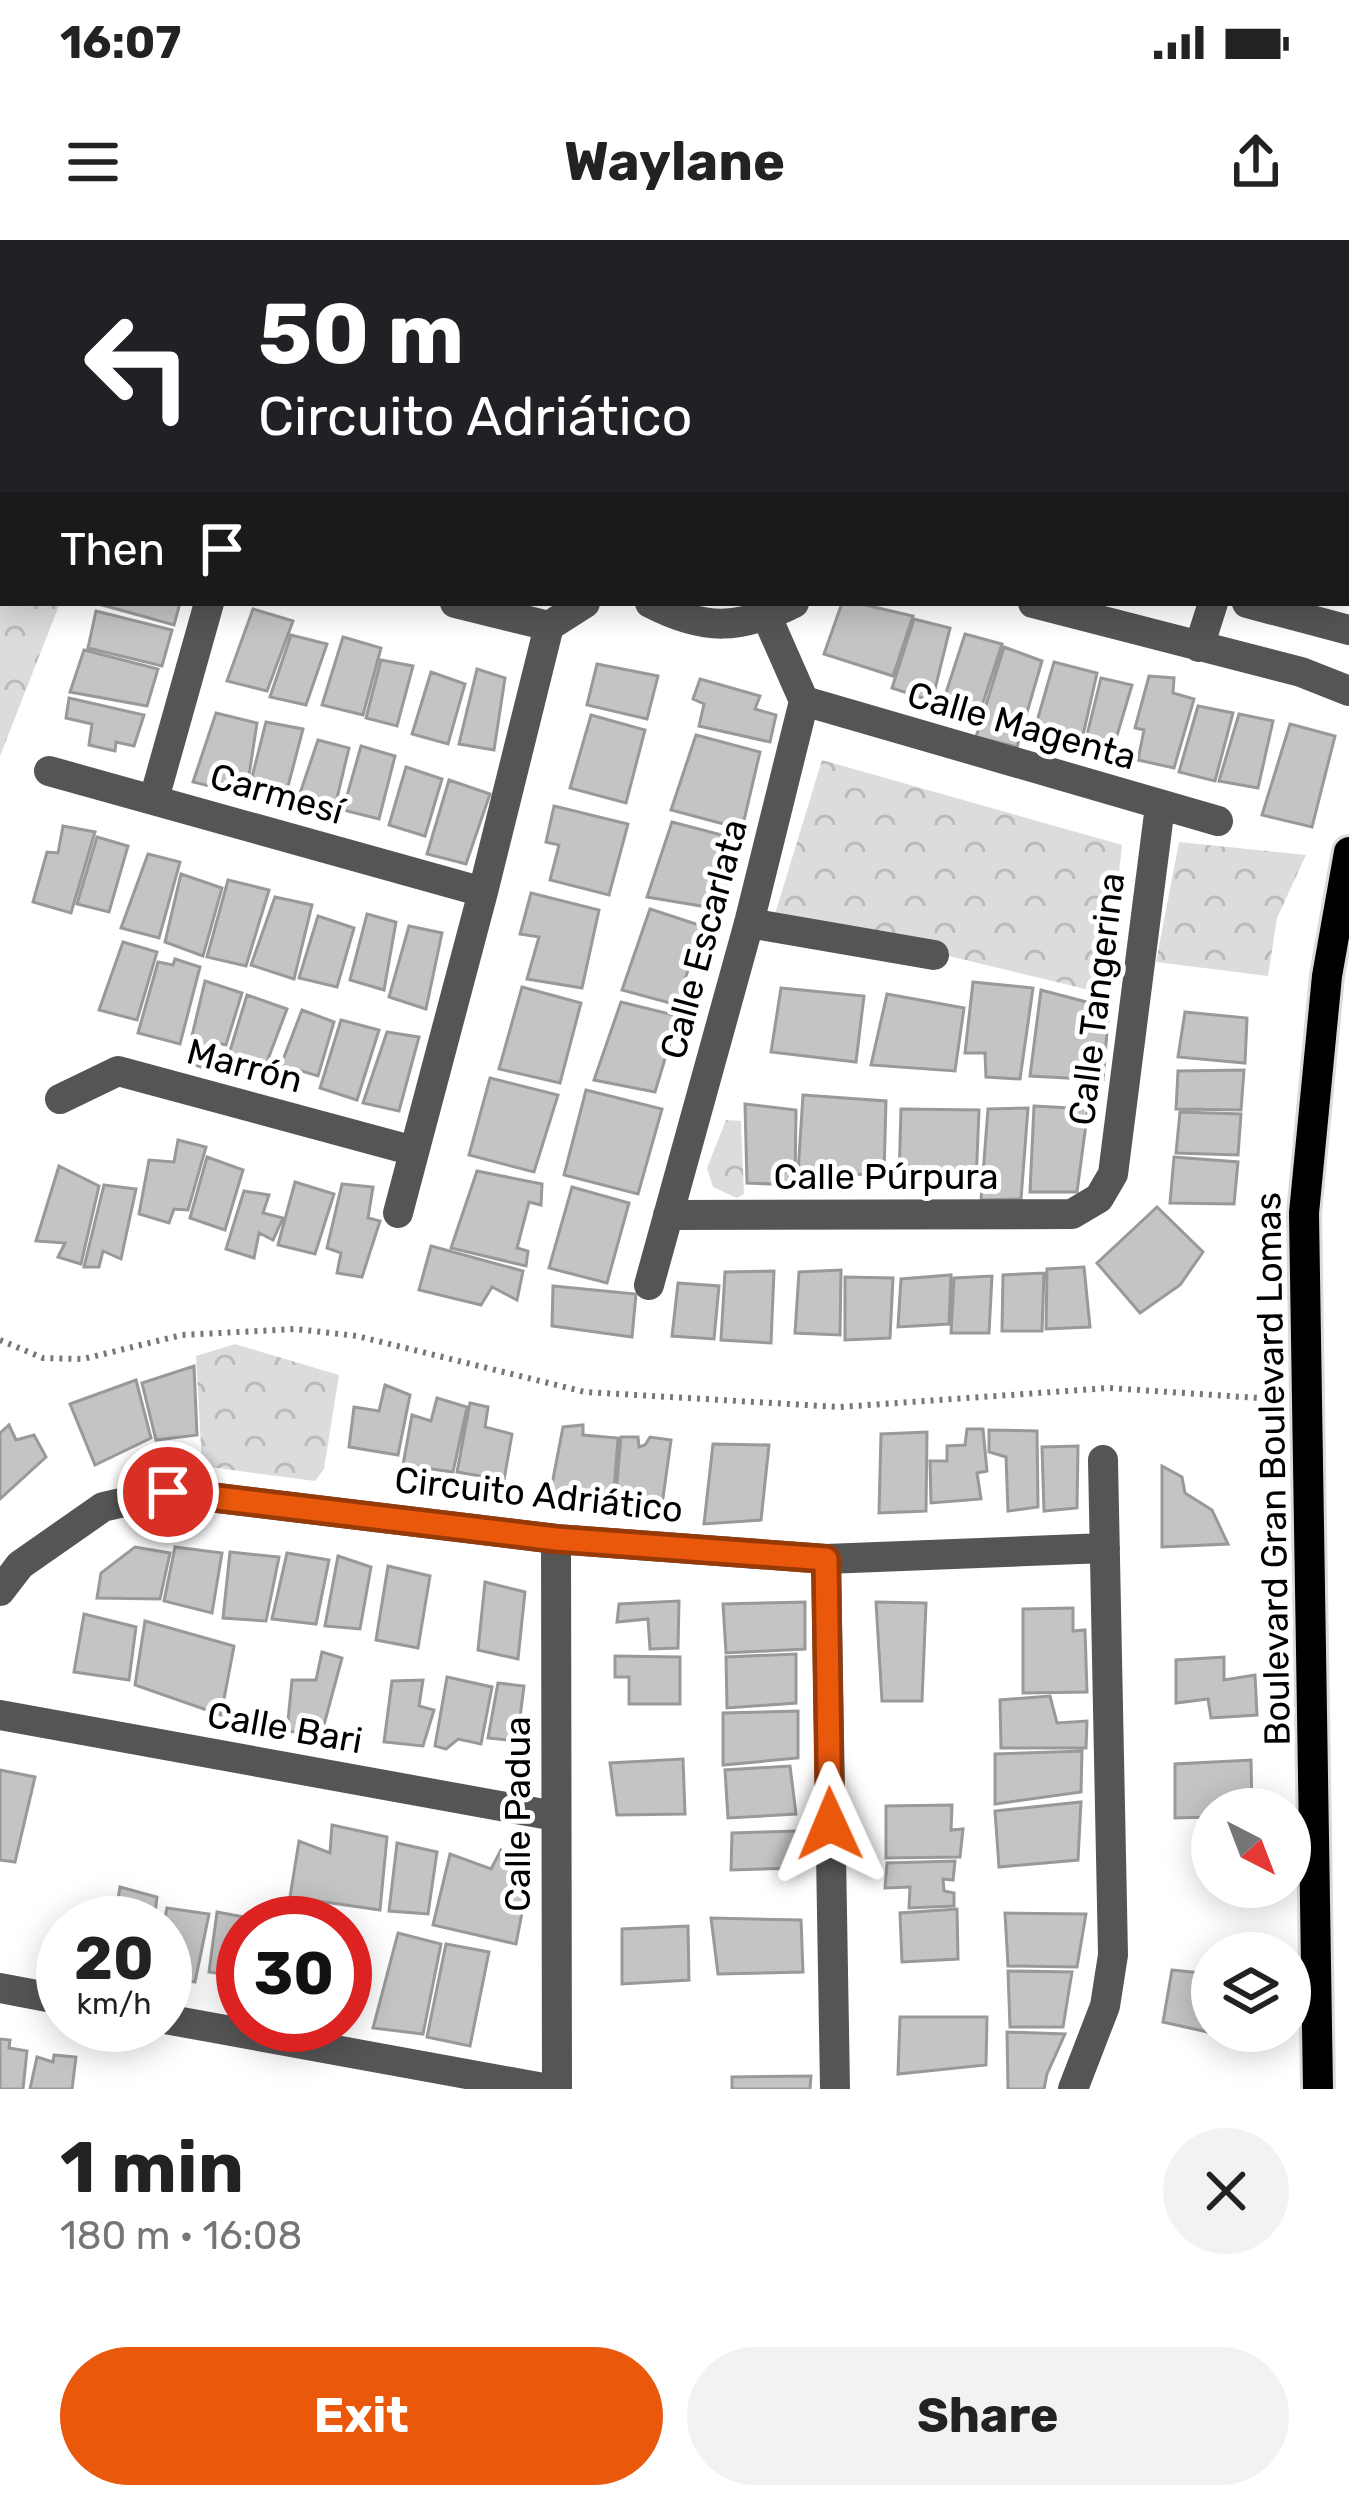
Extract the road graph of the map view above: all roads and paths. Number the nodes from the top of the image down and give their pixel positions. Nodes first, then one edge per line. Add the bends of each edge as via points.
1 (207, 606) edge
2 (467, 606) edge
3 (580, 606) edge
4 (656, 606) edge
5 (1044, 606) edge
6 (1213, 606) edge
7 (1258, 606) edge
8 (780, 610) edge
9 (549, 626) junction
10 (1349, 630) edge
11 (1199, 647) junction
12 (1349, 691) edge
13 (804, 701) junction
14 (49, 771) dead end
15 (154, 799) junction
16 (1160, 806) junction
17 (1218, 821) dead end
18 (1349, 852) edge
19 (483, 892) junction
20 (749, 923) junction
21 (934, 955) dead end
22 (60, 1099) dead end
23 (414, 1151) junction
24 (1099, 1198) joint
25 (398, 1214) dead end
26 (668, 1215) junction
27 (649, 1285) dead end
28 (0, 1340) edge
29 (1307, 1400) junction
30 (1102, 1460) dead end
31 (556, 1539) junction
32 (1105, 1548) junction
33 (826, 1559) junction
34 (0, 1591) edge
35 (0, 1715) edge
36 (555, 1816) junction
37 (0, 1988) edge
38 (36, 1995) edge
39 (192, 2023) edge
40 (553, 2089) edge
41 (835, 2089) edge
42 (1073, 2089) edge
43 (1318, 2089) edge

1 - 15 street
2 - 9 street
3 - 9 street
4 - 8 street via 688,621 728,625
5 - 11 street
6 - 11 street
7 - 10 street
8 - 13 street
9 - 19 street
11 - 12 street
13 - 16 street, Calle Magenta
13 - 20 street, Calle Escarlata
14 - 15 street, Carmesí
15 - 19 street, Carmesí
16 - 17 street, Calle Magenta
16 - 24 street, Calle Tangerina via 1113,1174
18 - 29 main road, Boulevard Gran Boulevard Lomas via 1304,1213
19 - 23 street
20 - 21 street
20 - 26 street, Calle Escarlata
22 - 23 street, Marrón via 118,1071
23 - 25 street
24 - 26 street, Calle Púrpura via 1072,1214
26 - 27 street, Calle Escarlata
28 - 29 path via 43,1358 82,1359 182,1335 295,1329 357,1336 585,1392 841,1407 1108,1388
29 - 43 main road, Boulevard Gran Boulevard Lomas
30 - 32 street
31 - 33 street, Circuito Adriático
31 - 34 street, Circuito Adriático via 168,1492 103,1507 20,1565
31 - 36 street, Calle Padua
32 - 33 street, Circuito Adriático
32 - 42 street via 1113,1955 1105,2006
33 - 41 street
35 - 36 street, Calle Bari
36 - 40 street, Calle Padua
37 - 38 street
39 - 40 street

